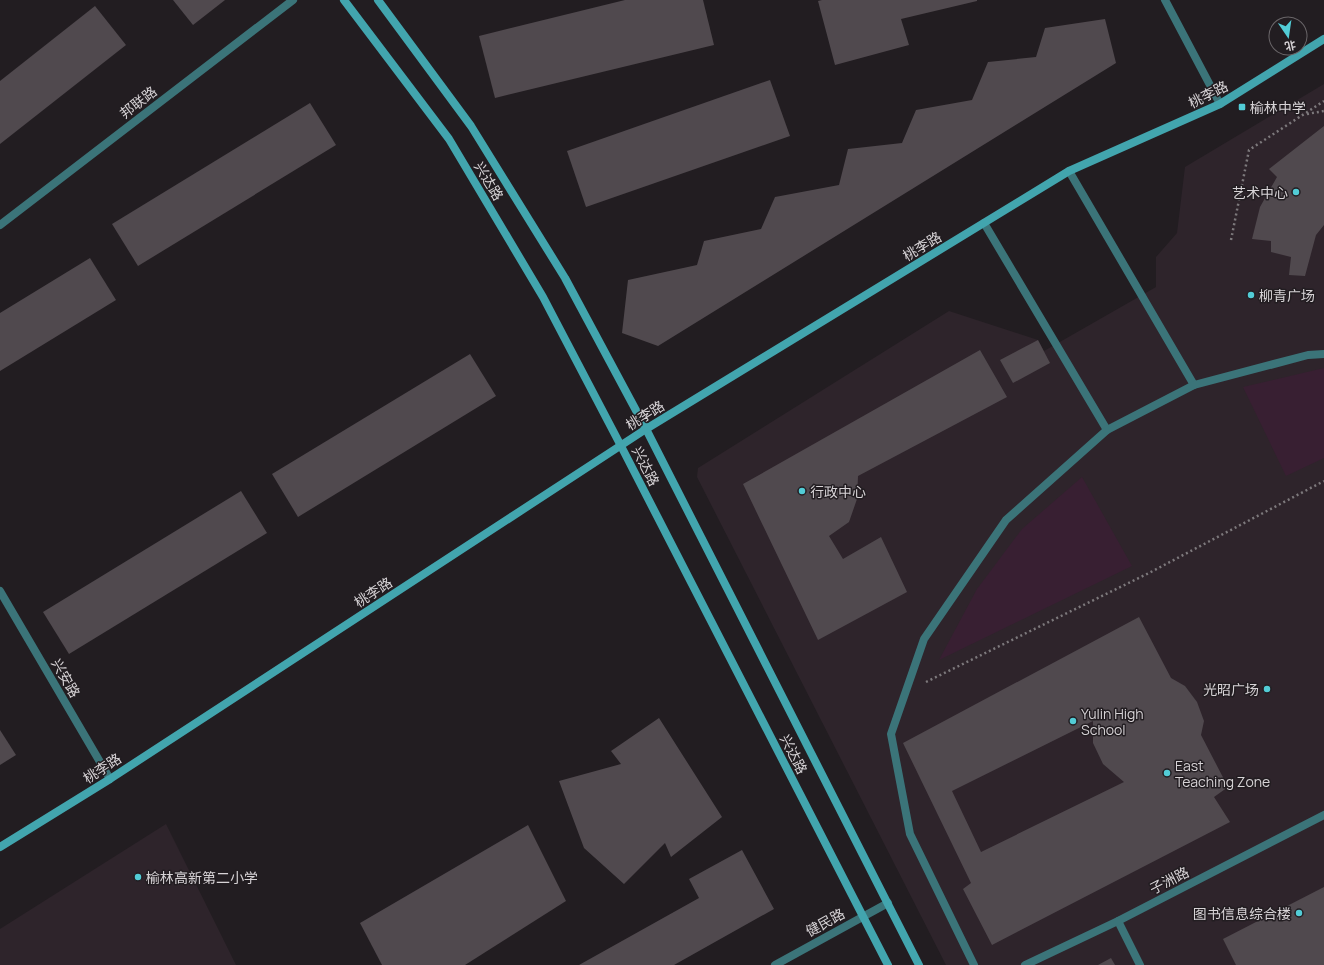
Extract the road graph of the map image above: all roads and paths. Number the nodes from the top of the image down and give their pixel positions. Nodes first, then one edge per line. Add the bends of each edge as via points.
1 (293, 0) edge
2 (344, 0) edge
3 (378, 0) edge
4 (1165, 0) edge
5 (1324, 40) edge
6 (1324, 101) edge
7 (1220, 104) junction
8 (1324, 111) edge
9 (1304, 114) junction
10 (1069, 171) junction
11 (984, 223) junction
12 (0, 225) edge
13 (1231, 240) dead end
14 (1324, 354) edge
15 (1194, 385) junction
16 (646, 429) junction
17 (1107, 430) junction
18 (621, 446) junction
19 (1324, 481) edge
20 (0, 591) edge
21 (906, 692) junction
22 (110, 779) junction
23 (1324, 815) edge
24 (0, 847) edge
25 (888, 903) junction
26 (863, 916) junction
27 (1118, 922) junction
28 (775, 965) edge
29 (888, 965) edge
30 (919, 965) edge
31 (974, 965) edge
32 (1025, 965) edge
33 (1140, 965) edge

1 - 12 street, 邦联路
2 - 18 main road, 兴达路 via 449,139 543,297
3 - 16 main road, 兴达路 via 475,133 565,278
4 - 7 street
5 - 7 main road, 桃李路
6 - 9 path
7 - 10 main road, 桃李路
8 - 9 path
9 - 13 path via 1248,150
10 - 11 main road, 桃李路
10 - 15 street
11 - 16 main road, 桃李路
11 - 17 street
14 - 15 street via 1308,354
15 - 17 street
16 - 18 main road, 桃李路
16 - 25 main road, 兴达路
17 - 21 street via 1006,520 924,639
18 - 22 main road, 桃李路
18 - 26 main road, 兴达路
19 - 21 path via 1142,576
20 - 22 street, 兴安路
21 - 31 street via 891,734 910,834
22 - 24 main road, 桃李路
23 - 27 street, 子洲路
25 - 26 street, 健民路
25 - 30 main road, 兴达路
26 - 28 street, 健民路
26 - 29 main road, 兴达路
27 - 32 street, 子洲路
27 - 33 street

